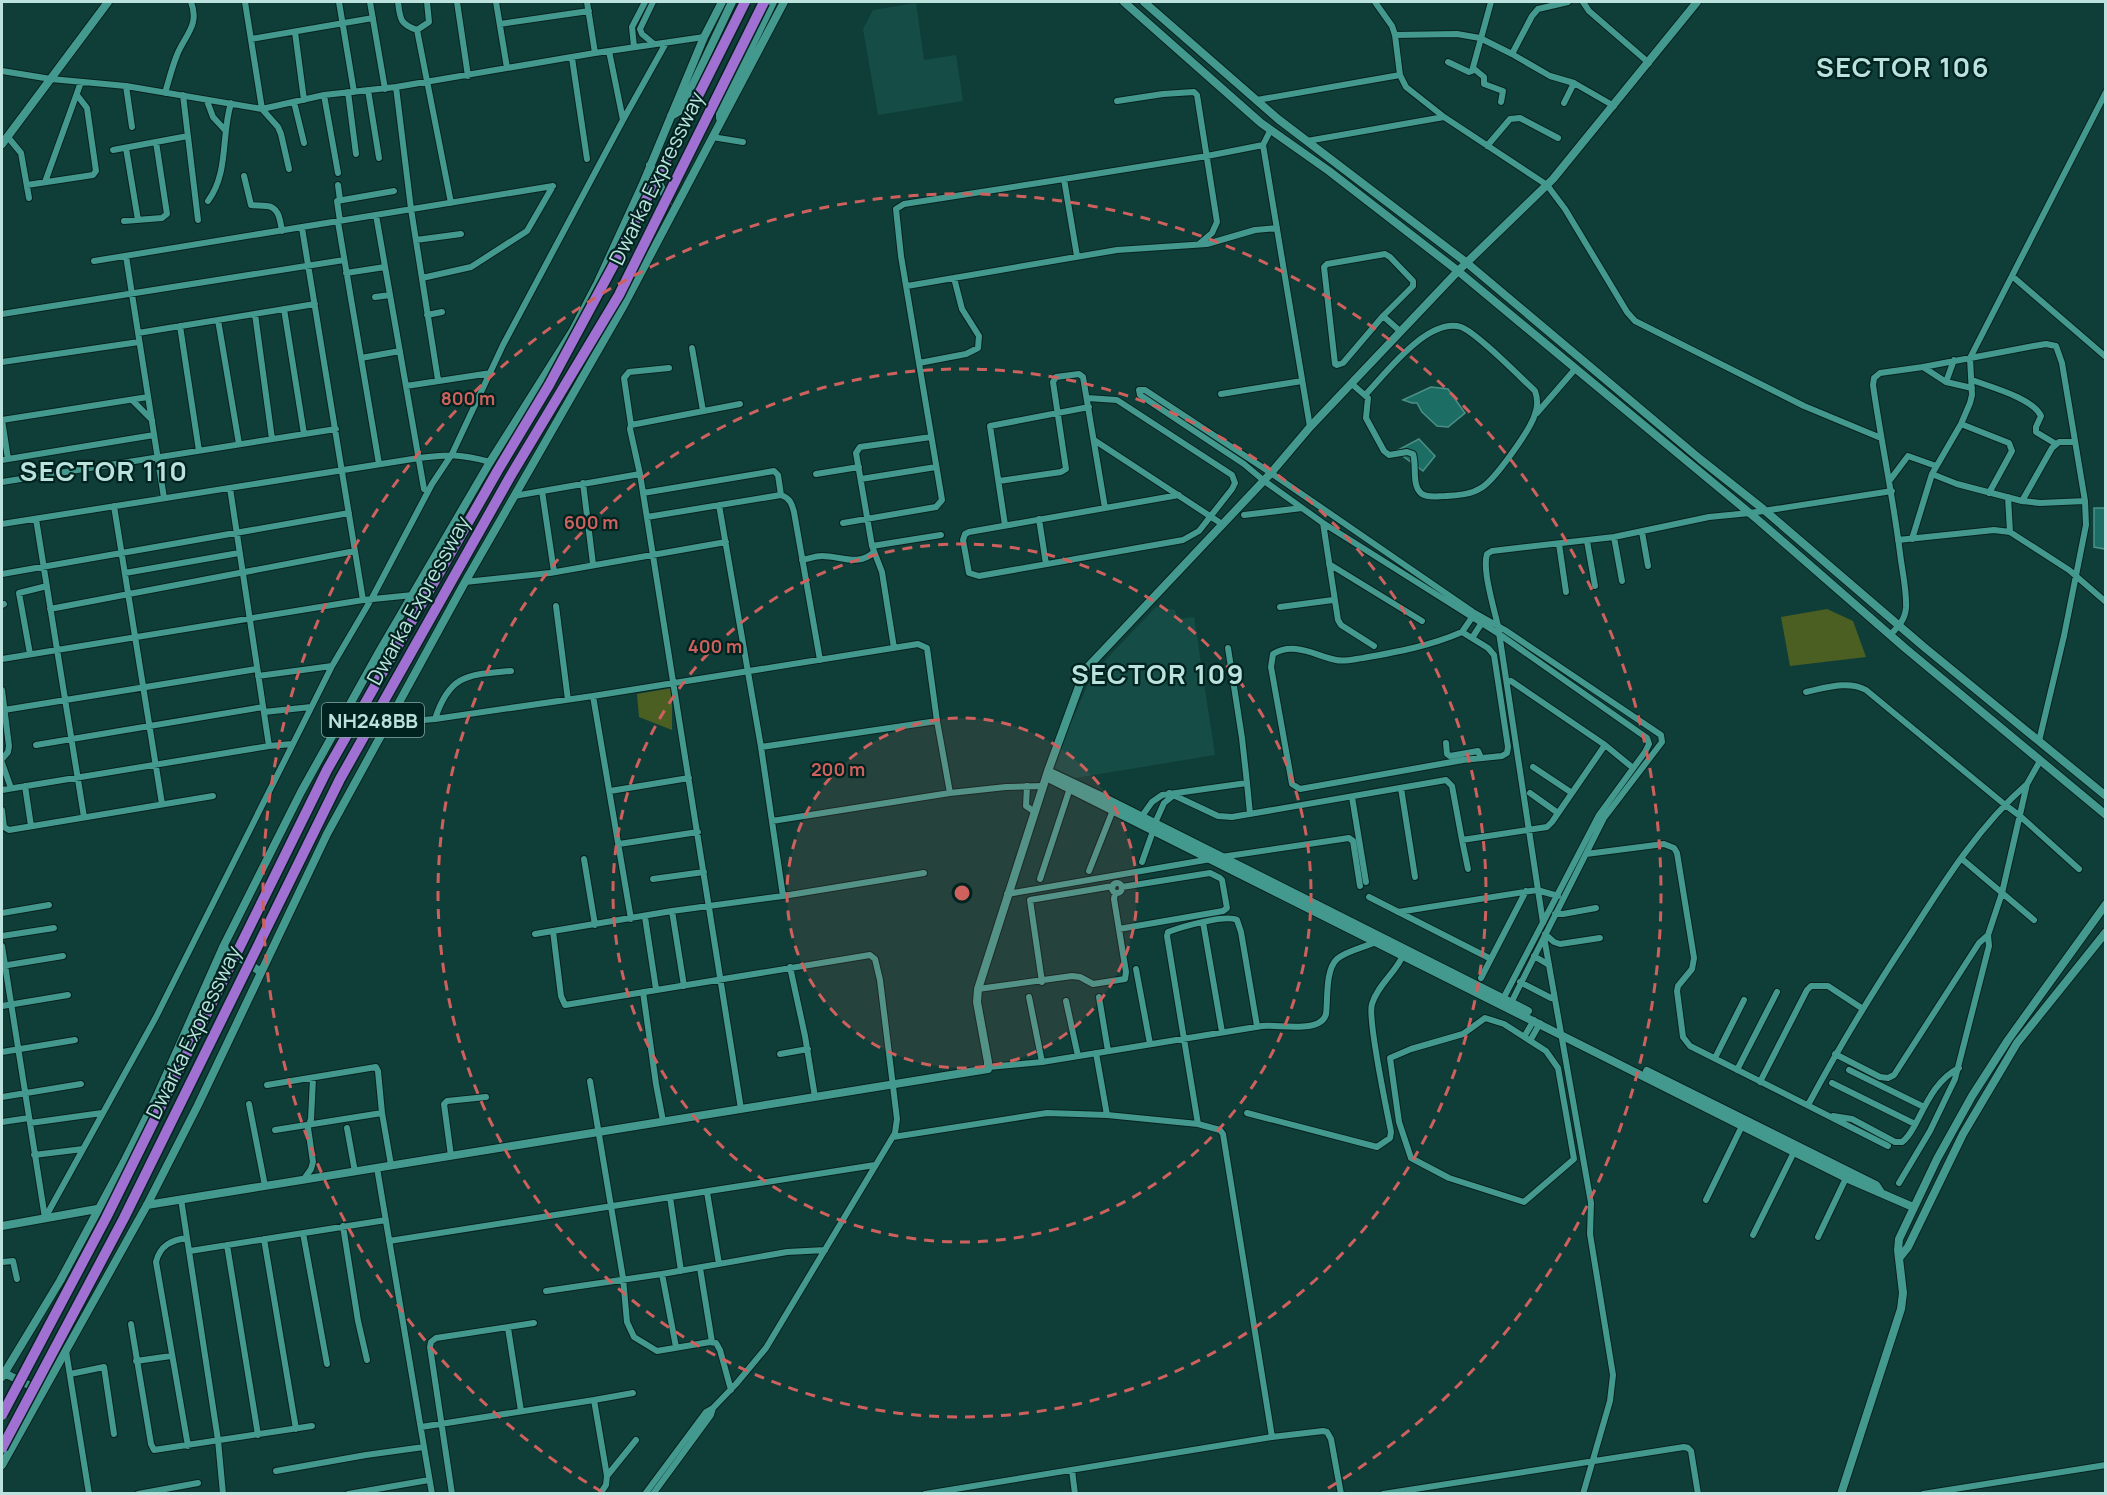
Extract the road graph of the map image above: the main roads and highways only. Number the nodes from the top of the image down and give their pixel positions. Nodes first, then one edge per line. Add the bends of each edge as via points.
1 (745, 2) edge
2 (764, 2) edge
3 (2, 1415) edge
4 (2, 1448) edge

1 - 3 highway, Dwarka Expressway / NH248BB, bridge via 549,385 327,770 106,1218
2 - 4 highway, Dwarka Expressway / NH248BB, bridge via 619,296 510,477 339,779 129,1208

